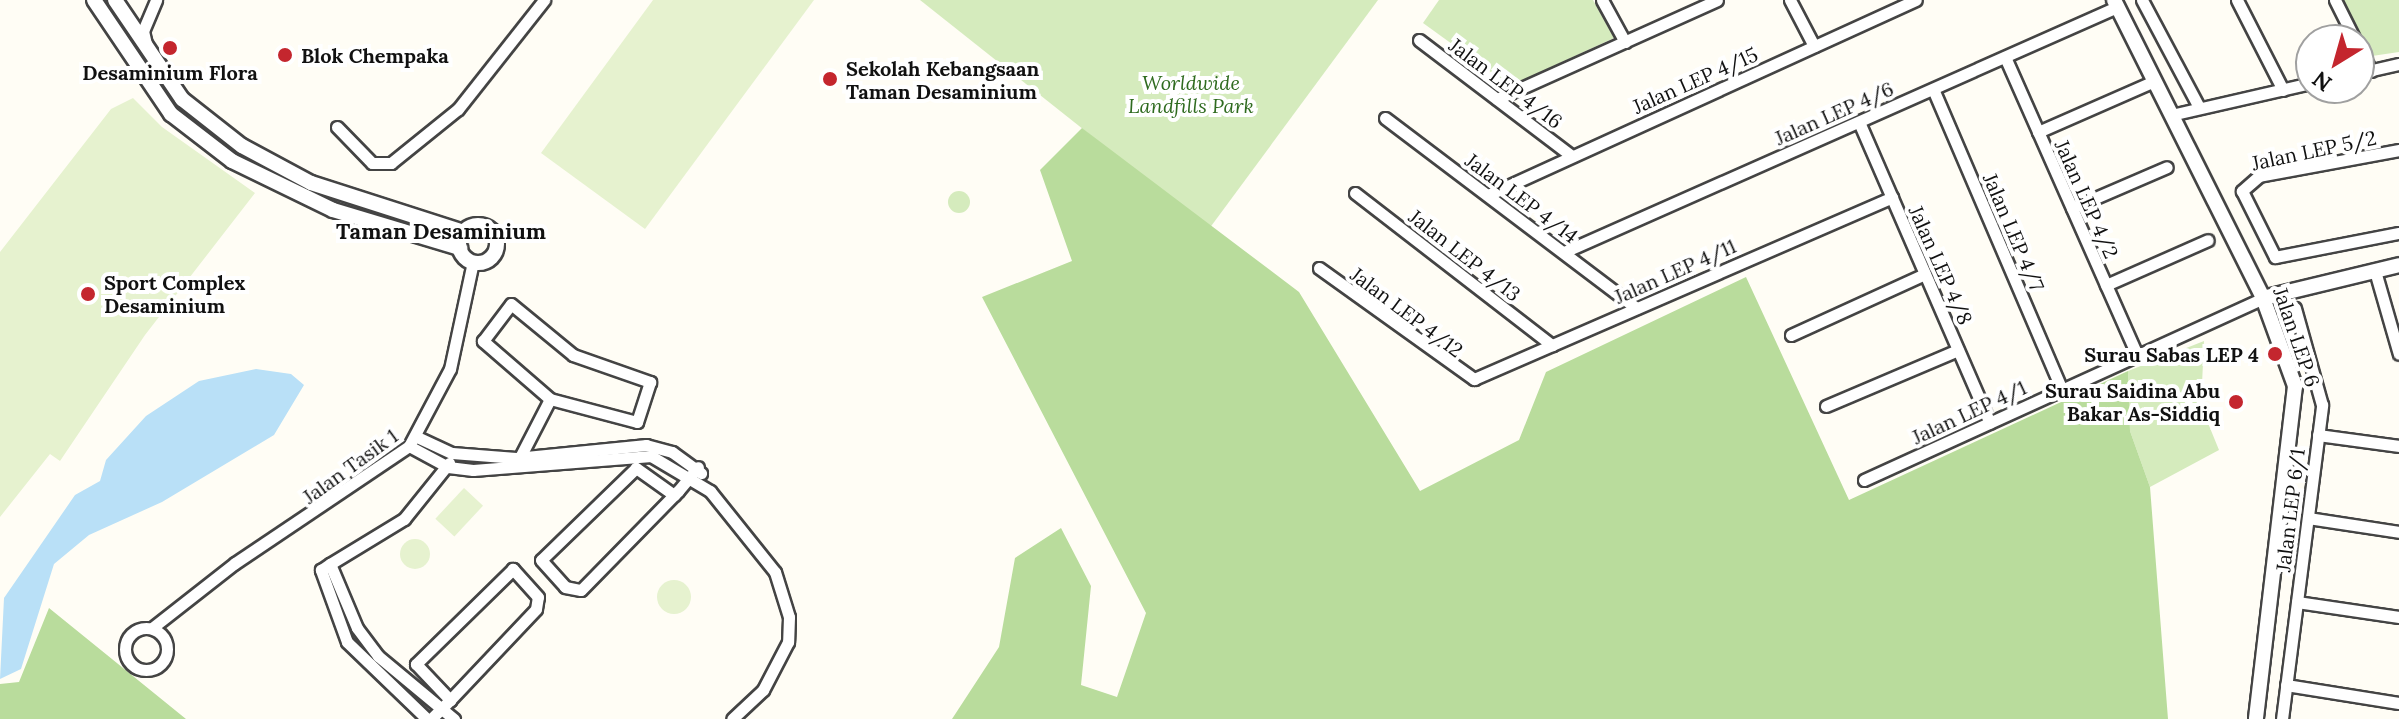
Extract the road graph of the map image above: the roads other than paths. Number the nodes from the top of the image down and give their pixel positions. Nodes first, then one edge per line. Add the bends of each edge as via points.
1 (94, 0) edge
2 (115, 0) edge
3 (156, 0) edge
4 (544, 0) edge
5 (1602, 0) edge
6 (1717, 0) edge
7 (1790, 0) edge
8 (1916, 0) edge
9 (2142, 0) edge
10 (2237, 0) edge
11 (2335, 0) edge
12 (1697, 4) edge
13 (2116, 4) edge
14 (1892, 5) edge
15 (2347, 24) edge
16 (1419, 40) dead end
17 (1625, 42) junction
18 (1814, 46) junction
19 (148, 50) junction
20 (2005, 57) junction
21 (2399, 64) edge
22 (2375, 70) edge
23 (2154, 81) junction
24 (2295, 87) edge
25 (1933, 89) junction
26 (2283, 90) junction
27 (1497, 99) junction
28 (2199, 107) junction
29 (2171, 115) junction
30 (1385, 118) dead end
31 (1859, 122) junction
32 (337, 127) dead end
33 (2038, 132) junction
34 (2399, 150) edge
35 (1572, 156) junction
36 (2167, 167) dead end
37 (1355, 193) dead end
38 (1488, 195) junction
39 (1892, 197) junction
40 (2072, 208) junction
41 (464, 232) junction
42 (2399, 233) edge
43 (2208, 240) dead end
44 (460, 248) junction
45 (1564, 252) junction
46 (473, 262) junction
47 (2399, 265) edge
48 (1319, 268) dead end
49 (2375, 271) junction
50 (1925, 274) junction
51 (2106, 285) junction
52 (2263, 298) junction
53 (1636, 308) junction
54 (2295, 308) dead end
55 (1791, 335) dead end
56 (1552, 345) junction
57 (1958, 350) junction
58 (2399, 354) edge
59 (2137, 355) junction
60 (1474, 379) joint
61 (2062, 390) junction
62 (550, 399) junction
63 (1826, 406) dead end
64 (1990, 423) junction
65 (2318, 435) junction
66 (413, 441) junction
67 (2399, 446) edge
68 (452, 453) junction
69 (516, 458) junction
70 (448, 467) junction
71 (694, 471) junction
72 (515, 472) junction
73 (1864, 480) dead end
74 (674, 495) junction
75 (2308, 518) junction
76 (2399, 532) edge
77 (330, 564) junction
78 (2297, 602) junction
79 (2399, 617) edge
80 (152, 628) dead end
81 (2286, 685) junction
82 (446, 703) junction
83 (2399, 703) edge
84 (429, 719) edge
85 (454, 719) edge
86 (732, 719) edge
87 (2256, 719) edge
88 (2282, 719) edge

1 - 44 street via 171,114 232,161 333,210
2 - 19 street
3 - 19 street via 143,31
4 - 32 street via 458,109 391,163 372,163
5 - 17 street
6 - 12 street
7 - 18 street
8 - 14 street, Jalan LEP 4/15
9 - 28 street
10 - 26 street
11 - 15 street
12 - 17 street
13 - 20 street, Jalan LEP 4/6
13 - 23 street, Jalan LEP 6
14 - 18 street, Jalan LEP 4/15
16 - 27 street, Jalan LEP 4/16
17 - 27 street
18 - 35 street, Jalan LEP 4/15
19 - 41 street via 182,99 242,146 311,183
20 - 25 street, Jalan LEP 4/6
20 - 33 street, Jalan LEP 4/2
21 - 22 street
23 - 29 street, Jalan LEP 6
23 - 33 street
24 - 26 street
25 - 31 street, Jalan LEP 4/6
25 - 61 street, Jalan LEP 4/7
26 - 28 street
27 - 35 street, Jalan LEP 4/16
28 - 29 street
29 - 52 street, Jalan LEP 6
30 - 38 street, Jalan LEP 4/14
31 - 39 street, Jalan LEP 4/8
31 - 45 street, Jalan LEP 4/6
33 - 40 street, Jalan LEP 4/2
34 - 42 street, Jalan LEP 5/2 via 2259,176 2242,191 2265,246 2285,258
35 - 38 street, Jalan LEP 4/15
36 - 40 street
37 - 56 street, Jalan LEP 4/13
38 - 45 street, Jalan LEP 4/14
39 - 50 street, Jalan LEP 4/8
39 - 53 street, Jalan LEP 4/11
40 - 51 street, Jalan LEP 4/2
41 - 44 street
41 - 46 street via 480,226 496,239 489,259
43 - 51 street
44 - 46 street
45 - 53 street, Jalan LEP 4/14
46 - 66 street, Jalan Tasik 1 via 450,369
47 - 49 street
48 - 60 street, Jalan LEP 4/12
49 - 52 street
49 - 58 street
50 - 55 street
50 - 57 street, Jalan LEP 4/8
51 - 59 street, Jalan LEP 4/2
52 - 59 street, Jalan LEP 4/1
52 - 87 street, Jalan LEP 6 via 2299,405
53 - 56 street, Jalan LEP 4/11
54 - 65 street, Jalan LEP 6/1 via 2322,405
56 - 60 street, Jalan LEP 4/11
57 - 63 street
57 - 64 street, Jalan LEP 4/8
59 - 61 street, Jalan LEP 4/1
61 - 64 street, Jalan LEP 4/1
62 - 62 street via 483,341 511,304 573,355 650,382 632,423
62 - 69 street
64 - 73 street, Jalan LEP 4/1
65 - 67 street
65 - 75 street, Jalan LEP 6/1
66 - 68 street
66 - 70 street
66 - 80 street, Jalan Tasik 1
68 - 69 street
68 - 70 street
69 - 71 street via 646,445
69 - 72 street
70 - 72 street
70 - 77 street via 404,519
71 - 72 street via 651,456
71 - 74 street
71 - 86 street via 775,572 789,617 788,642 763,690
74 - 74 street via 581,590 565,587 541,560 636,468
75 - 76 street
75 - 78 street, Jalan LEP 6/1
77 - 82 street via 357,628 378,656
77 - 84 street via 320,577 347,642
78 - 79 street
78 - 81 street, Jalan LEP 6/1
81 - 83 street
81 - 88 street, Jalan LEP 6/1
82 - 82 street via 416,664 513,569 538,597 536,609
82 - 84 street
82 - 85 street

